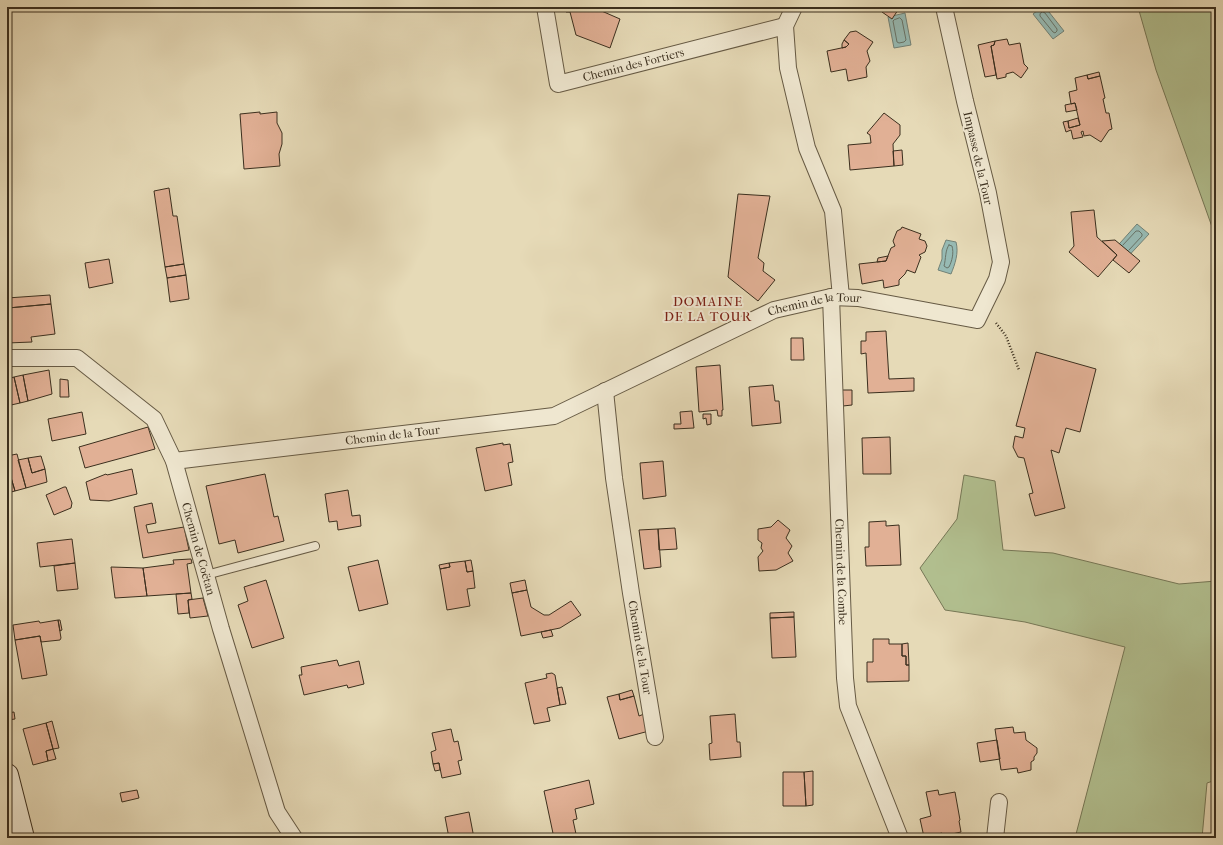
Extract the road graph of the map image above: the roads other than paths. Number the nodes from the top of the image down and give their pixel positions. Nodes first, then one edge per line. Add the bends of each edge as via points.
1 (545, 7) edge
2 (794, 7) edge
3 (944, 7) edge
4 (785, 26) junction
5 (836, 297) junction
6 (984, 306) joint
7 (7, 358) edge
8 (605, 391) junction
9 (174, 461) junction
10 (315, 546) dead end
11 (206, 575) junction
12 (655, 738) dead end
13 (7, 775) edge
14 (999, 802) dead end
15 (23, 838) edge
16 (294, 838) edge
17 (900, 838) edge
18 (995, 838) edge

1 - 4 street, Chemin des Fortiers via 558,84
2 - 4 street
3 - 6 street, Impasse de la Tour via 988,193 1001,262 997,279
4 - 5 street, Chemin de la Combe via 788,68 807,148 833,211
5 - 6 street, Chemin de la Tour via 858,298 977,320
5 - 8 street, Chemin de la Tour via 774,310
5 - 17 street, Chemin de la Combe via 845,678 848,706
7 - 9 street, Chemin de Coëtan via 77,358 154,419
8 - 9 street, Chemin de la Tour via 554,416
8 - 12 street, Chemin de la Tour via 614,478
9 - 11 street, Chemin de Coëtan
10 - 11 lane
11 - 16 street, Chemin de Coëtan via 277,812
13 - 15 street
14 - 18 street

